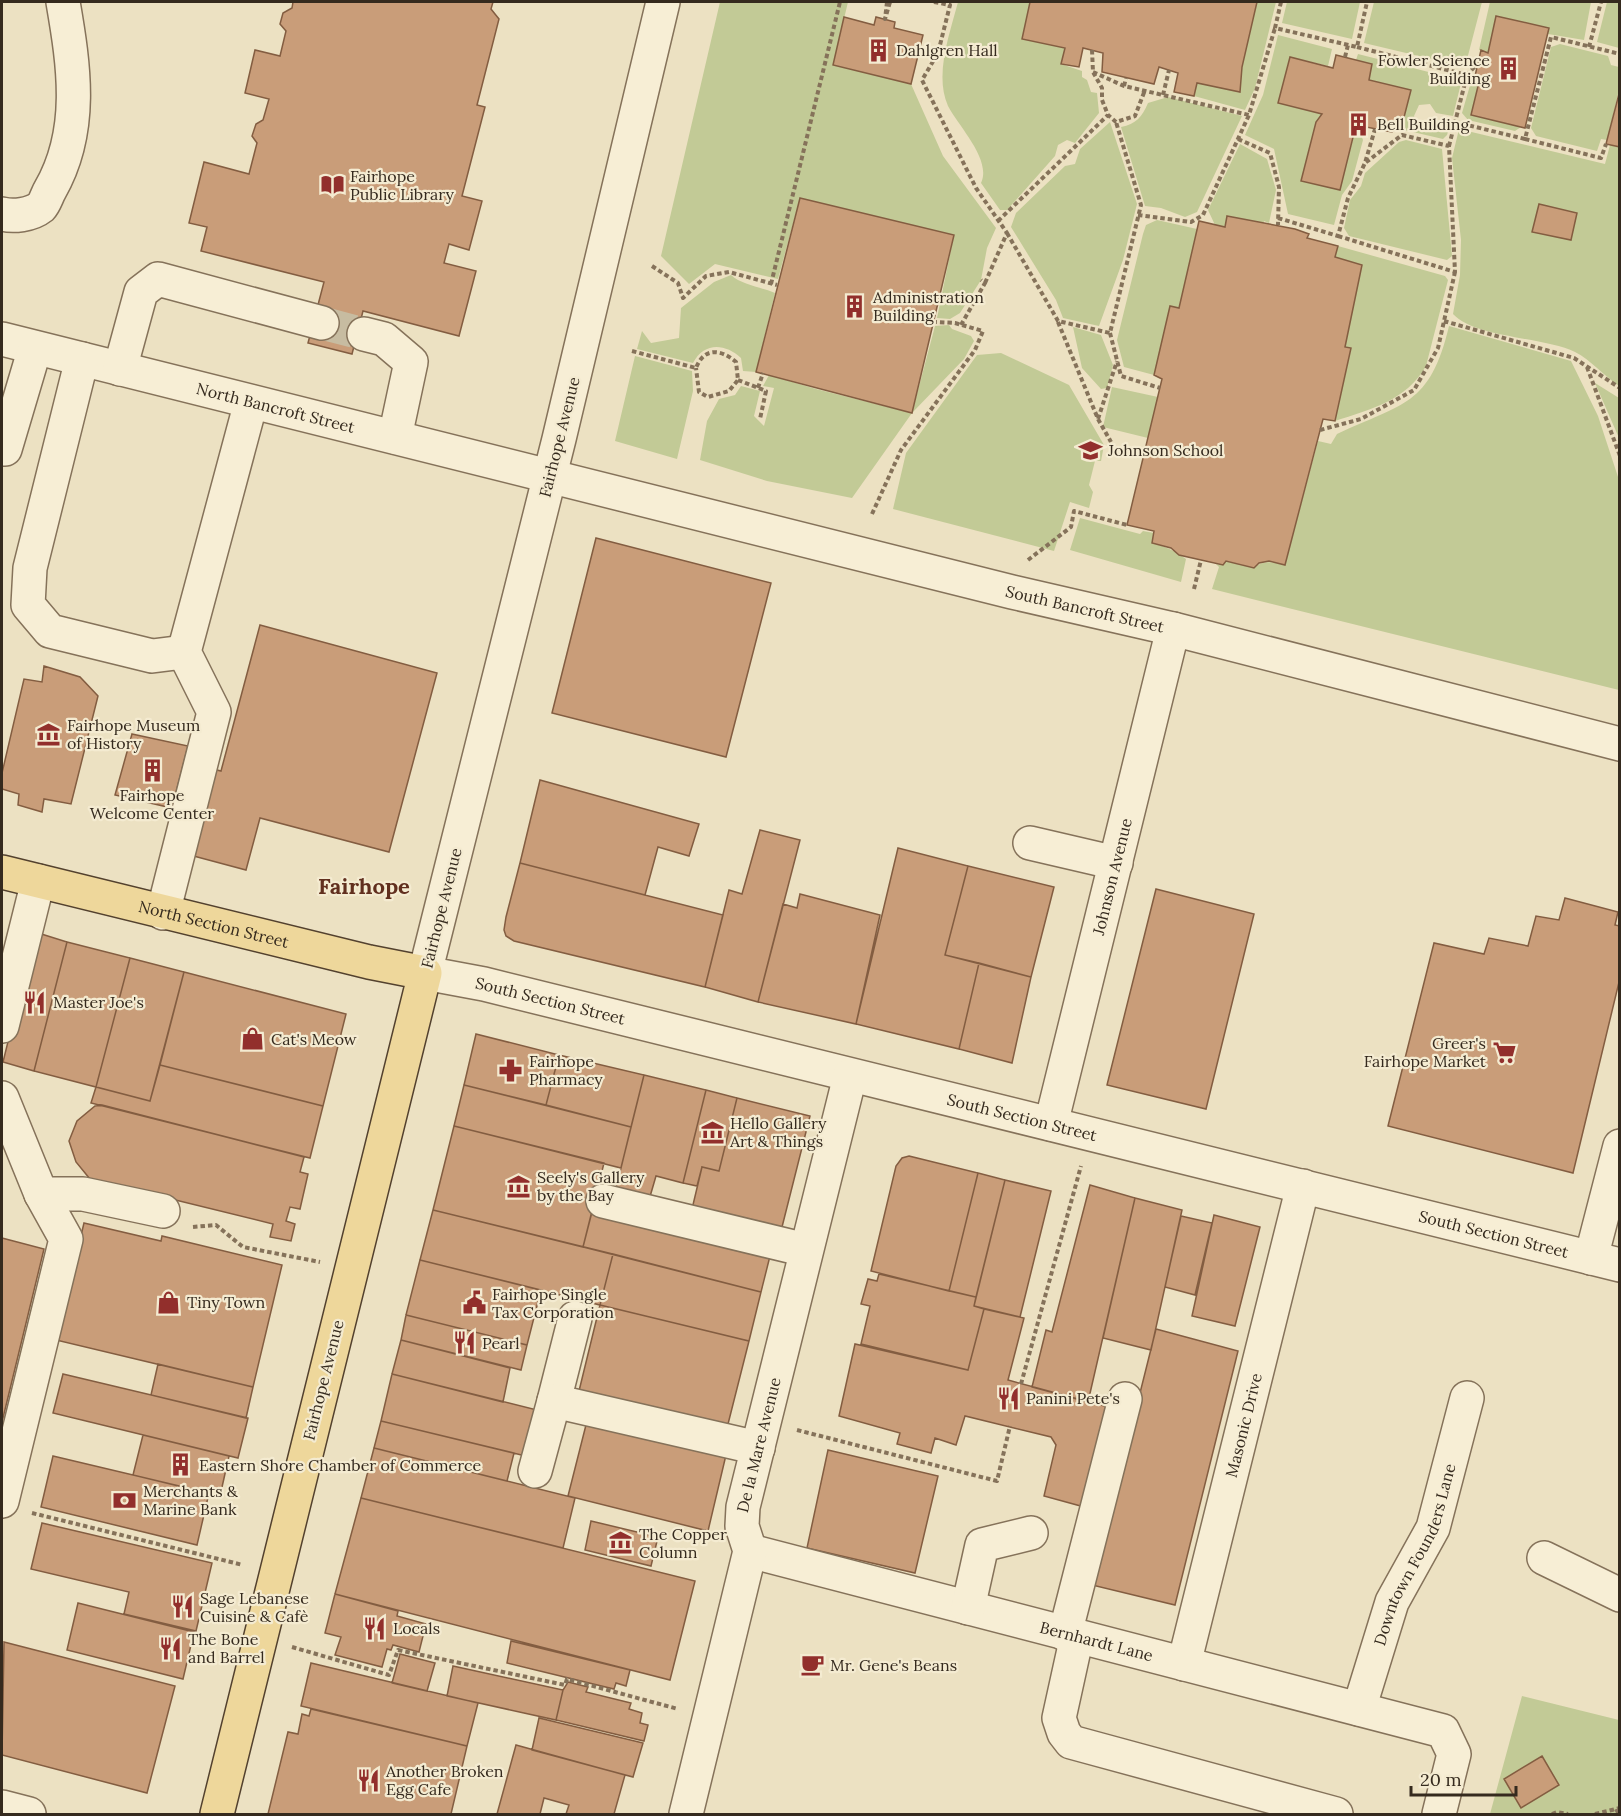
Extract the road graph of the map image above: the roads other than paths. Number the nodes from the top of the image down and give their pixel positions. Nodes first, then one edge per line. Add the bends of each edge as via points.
1 (63, 2) edge
2 (663, 2) edge
3 (2, 214) edge
4 (322, 323) tunnel mouth
5 (364, 334) tunnel mouth
6 (2, 339) edge
7 (35, 348) junction
8 (82, 359) junction
9 (120, 369) junction
10 (251, 402) junction
11 (395, 437) junction
12 (3, 453) edge
13 (550, 476) junction
14 (1173, 629) junction
15 (184, 652) junction
16 (1620, 744) edge
17 (1030, 843) dead end
18 (1116, 863) junction
19 (2, 872) edge
20 (38, 881) junction
21 (163, 913) junction
22 (424, 973) junction
23 (2, 1026) edge
24 (850, 1076) junction
25 (2, 1098) edge
26 (1051, 1124) junction
27 (1620, 1146) edge
28 (1303, 1186) junction
29 (41, 1194) junction
30 (603, 1201) dead end
31 (163, 1211) road end
32 (807, 1250) junction
33 (1605, 1261) edge
34 (574, 1318) dead end
35 (1467, 1398) dead end
36 (1125, 1399) dead end
37 (554, 1401) junction
38 (761, 1435) junction
39 (535, 1471) dead end
40 (13, 1506) edge
41 (1031, 1533) dead end
42 (750, 1551) junction
43 (1544, 1558) dead end
44 (1620, 1595) edge
45 (968, 1608) junction
46 (1071, 1635) junction
47 (1184, 1664) junction
48 (1359, 1709) junction
49 (2, 1808) edge
50 (29, 1815) edge
51 (217, 1815) edge
52 (686, 1815) edge
53 (1336, 1815) edge
54 (1439, 1815) edge

1 - 3 street via 74,62 73,131 61,172 41,207 14,217
2 - 13 street, Fairhope Avenue
4 - 9 street via 158,279 141,292
5 - 11 street via 384,339 411,362
6 - 7 street, North Bancroft Street
7 - 8 street, North Bancroft Street
7 - 12 street
8 - 9 street, North Bancroft Street
8 - 15 street via 30,568 28,605 50,631 152,656
9 - 10 street, North Bancroft Street
10 - 11 street, North Bancroft Street
10 - 15 street
11 - 13 street, North Bancroft Street
13 - 14 street, South Bancroft Street
13 - 22 street, Fairhope Avenue
14 - 16 street, South Bancroft Street
14 - 18 street, Johnson Avenue
15 - 21 street via 214,712
17 - 18 street
18 - 26 street, Johnson Avenue
19 - 20 main road, North Section Street
20 - 21 main road, North Section Street
20 - 23 street
21 - 22 main road, North Section Street
22 - 24 street, South Section Street via 484,984
22 - 51 main road, Fairhope Avenue
24 - 26 street, South Section Street
24 - 32 street, De la Mare Avenue
25 - 29 street
26 - 28 street, South Section Street
27 - 33 street
28 - 33 street, South Section Street
28 - 47 street, Masonic Drive
29 - 31 street via 83,1194
29 - 40 street via 66,1239
30 - 32 street
32 - 38 street, De la Mare Avenue
34 - 37 street
35 - 48 street, Downtown Founders Lane via 1433,1528 1392,1602
36 - 46 street
37 - 38 street
37 - 39 street
38 - 42 street, De la Mare Avenue via 743,1507 742,1526
41 - 45 street via 982,1545
42 - 45 street, Bernhardt Lane
42 - 52 street, De la Mare Avenue
43 - 44 street
45 - 46 street, Bernhardt Lane
46 - 47 street, Bernhardt Lane
46 - 53 street via 1059,1718 1071,1742
47 - 48 street, Bernhardt Lane
48 - 54 street, Bernhardt Lane via 1443,1731 1454,1754
49 - 50 street

